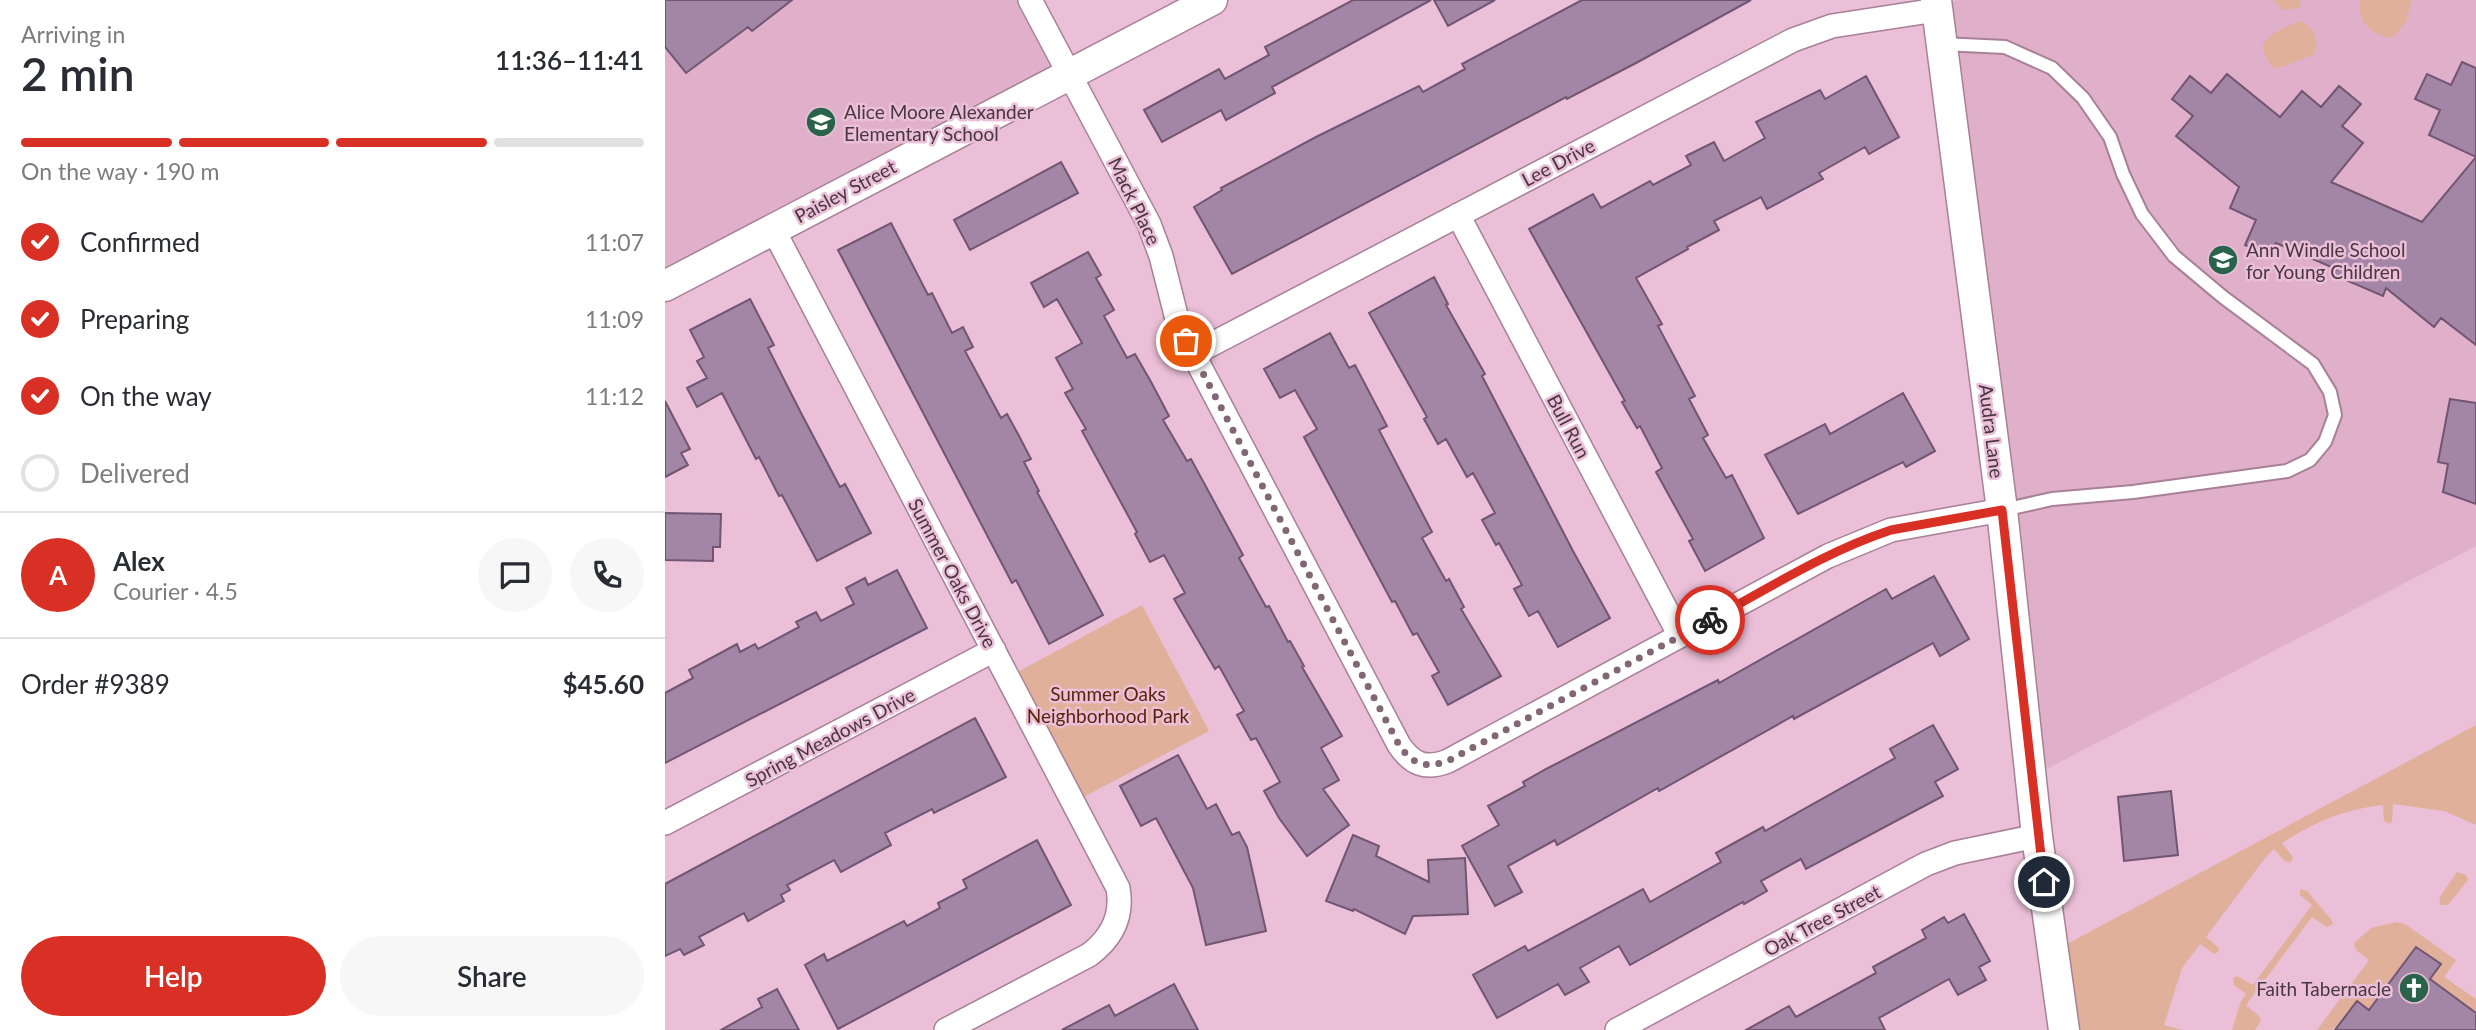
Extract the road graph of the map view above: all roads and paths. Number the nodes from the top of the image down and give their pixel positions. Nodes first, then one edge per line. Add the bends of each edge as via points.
1 (1030, 0) edge
2 (1212, 0) edge
3 (1937, 5) edge
4 (1942, 44) junction
5 (1069, 74) junction
6 (1458, 215) junction
7 (773, 229) junction
8 (665, 286) edge
9 (1193, 354) junction
10 (2002, 510) junction
11 (1680, 636) junction
12 (994, 650) junction
13 (665, 823) edge
14 (2037, 836) junction
15 (946, 1030) edge
16 (1617, 1030) edge
17 (2063, 1030) edge

1 - 5 street, Mack Place
2 - 5 street, Paisley Street
3 - 4 street, Audra Lane
3 - 6 street, Lee Drive via 1832,26 1793,40
4 - 10 street, Audra Lane
4 - 10 lane via 2005,47 2060,75 2110,137 2142,214 2174,256 2313,363 2330,392 2335,415 2325,442 2310,460 2287,471 2052,499
5 - 7 street, Paisley Street
5 - 9 street, Mack Place via 1149,224 1177,320
6 - 9 street, Lee Drive
6 - 11 street, Bull Run
7 - 8 street, Paisley Street
7 - 12 street, Summer Oaks Drive
9 - 11 street, Mack Place via 1399,745 1415,763 1430,766 1448,761
10 - 11 street, Mack Place via 1891,530 1859,541
10 - 14 street, Audra Lane
12 - 13 street, Spring Meadows Drive
12 - 15 street, Summer Oaks Drive via 1114,878 1119,898 1117,920 1089,955
14 - 16 street, Oak Tree Street via 1955,853 1926,864
14 - 17 street, Audra Lane

